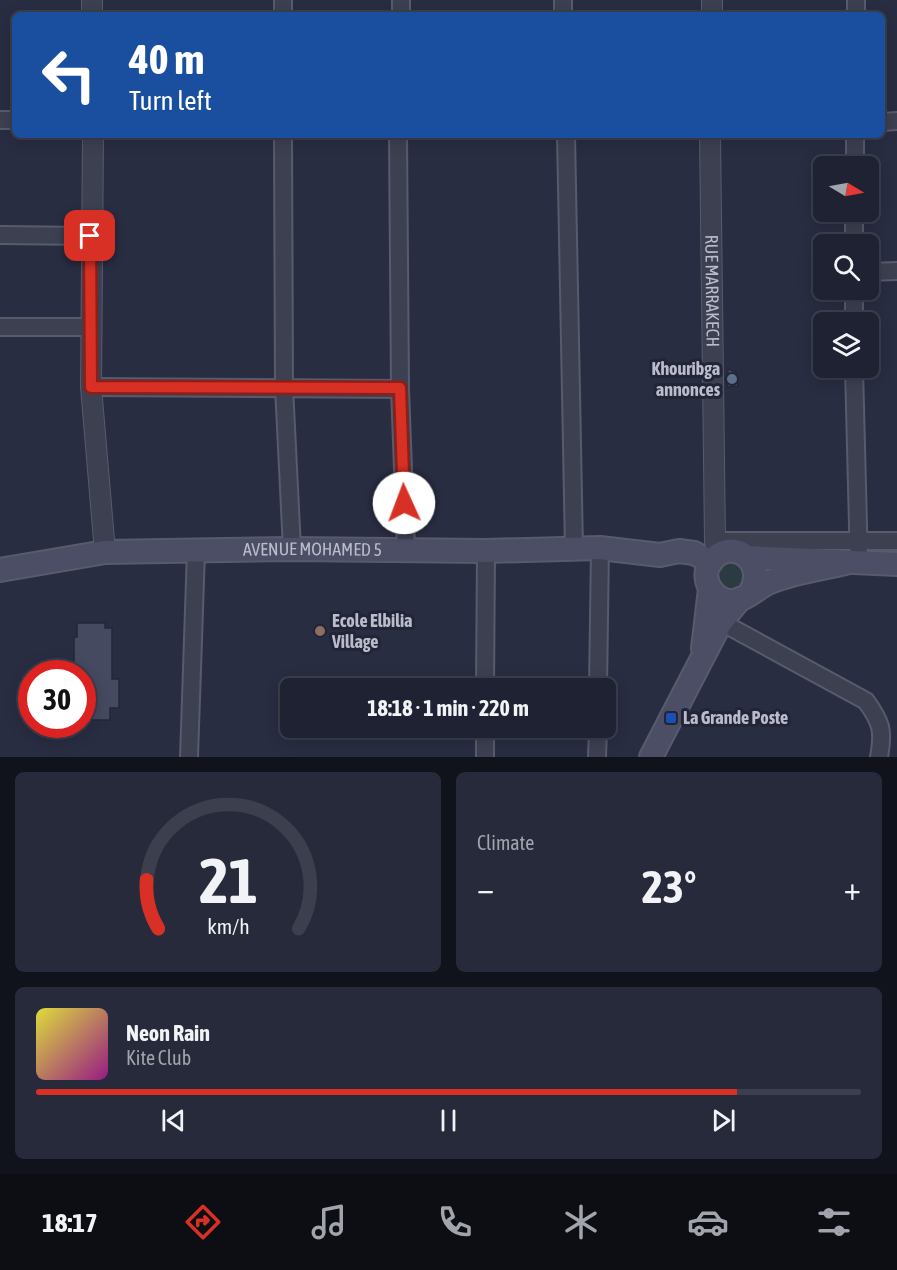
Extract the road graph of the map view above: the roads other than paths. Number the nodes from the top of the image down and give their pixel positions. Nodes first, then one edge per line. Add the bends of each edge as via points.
1 (93, 138) edge
2 (283, 138) edge
3 (398, 138) edge
4 (566, 138) edge
5 (710, 138) edge
6 (855, 138) edge
7 (855, 156) edge
8 (0, 236) edge
9 (90, 236) junction
10 (897, 271) edge
11 (879, 272) edge
12 (0, 327) edge
13 (90, 327) junction
14 (854, 378) edge
15 (91, 387) junction
16 (284, 387) junction
17 (400, 388) junction
18 (856, 541) junction
19 (897, 541) edge
20 (600, 548) junction
21 (292, 549) junction
22 (406, 549) junction
23 (574, 549) junction
24 (196, 551) junction
25 (486, 551) junction
26 (105, 552) junction
27 (748, 557) junction
28 (852, 564) junction
29 (897, 564) edge
30 (712, 566) junction
31 (0, 570) edge
32 (745, 596) junction
33 (721, 622) junction
34 (702, 658) junction
35 (485, 678) edge
36 (598, 678) edge
37 (485, 738) edge
38 (598, 738) edge
39 (189, 757) edge
40 (485, 757) edge
41 (597, 757) edge
42 (651, 757) edge
43 (879, 757) edge

1 - 9 street
2 - 16 street
3 - 17 street
4 - 23 street
5 - 30 street, RUE MARRAKECH
6 - 7 street
8 - 9 street
9 - 13 street
10 - 11 street
12 - 13 street
13 - 15 street
14 - 18 street
15 - 16 street
15 - 26 street
16 - 17 street
16 - 21 street
17 - 22 street
18 - 19 street
18 - 28 street
18 - 30 street
20 - 23 main road, AVENUE MOHAMED 5
20 - 30 main road, AVENUE MOHAMED 5 via 660,555 694,553
20 - 36 street
21 - 22 main road, AVENUE MOHAMED 5
21 - 24 main road, AVENUE MOHAMED 5
22 - 25 main road, AVENUE MOHAMED 5
23 - 25 main road, AVENUE MOHAMED 5
24 - 26 main road, AVENUE MOHAMED 5
24 - 39 street
25 - 35 street
26 - 31 main road, AVENUE MOHAMED 5
27 - 28 main road
27 - 30 main road via 736,552
27 - 32 main road via 756,578
28 - 29 main road
28 - 32 main road via 788,575
30 - 32 main road, AVENUE MOHAMED 5 via 727,601
30 - 34 main road
32 - 33 main road
33 - 34 main road
33 - 43 street via 866,701 880,722
34 - 42 main road
37 - 40 street
38 - 41 street

